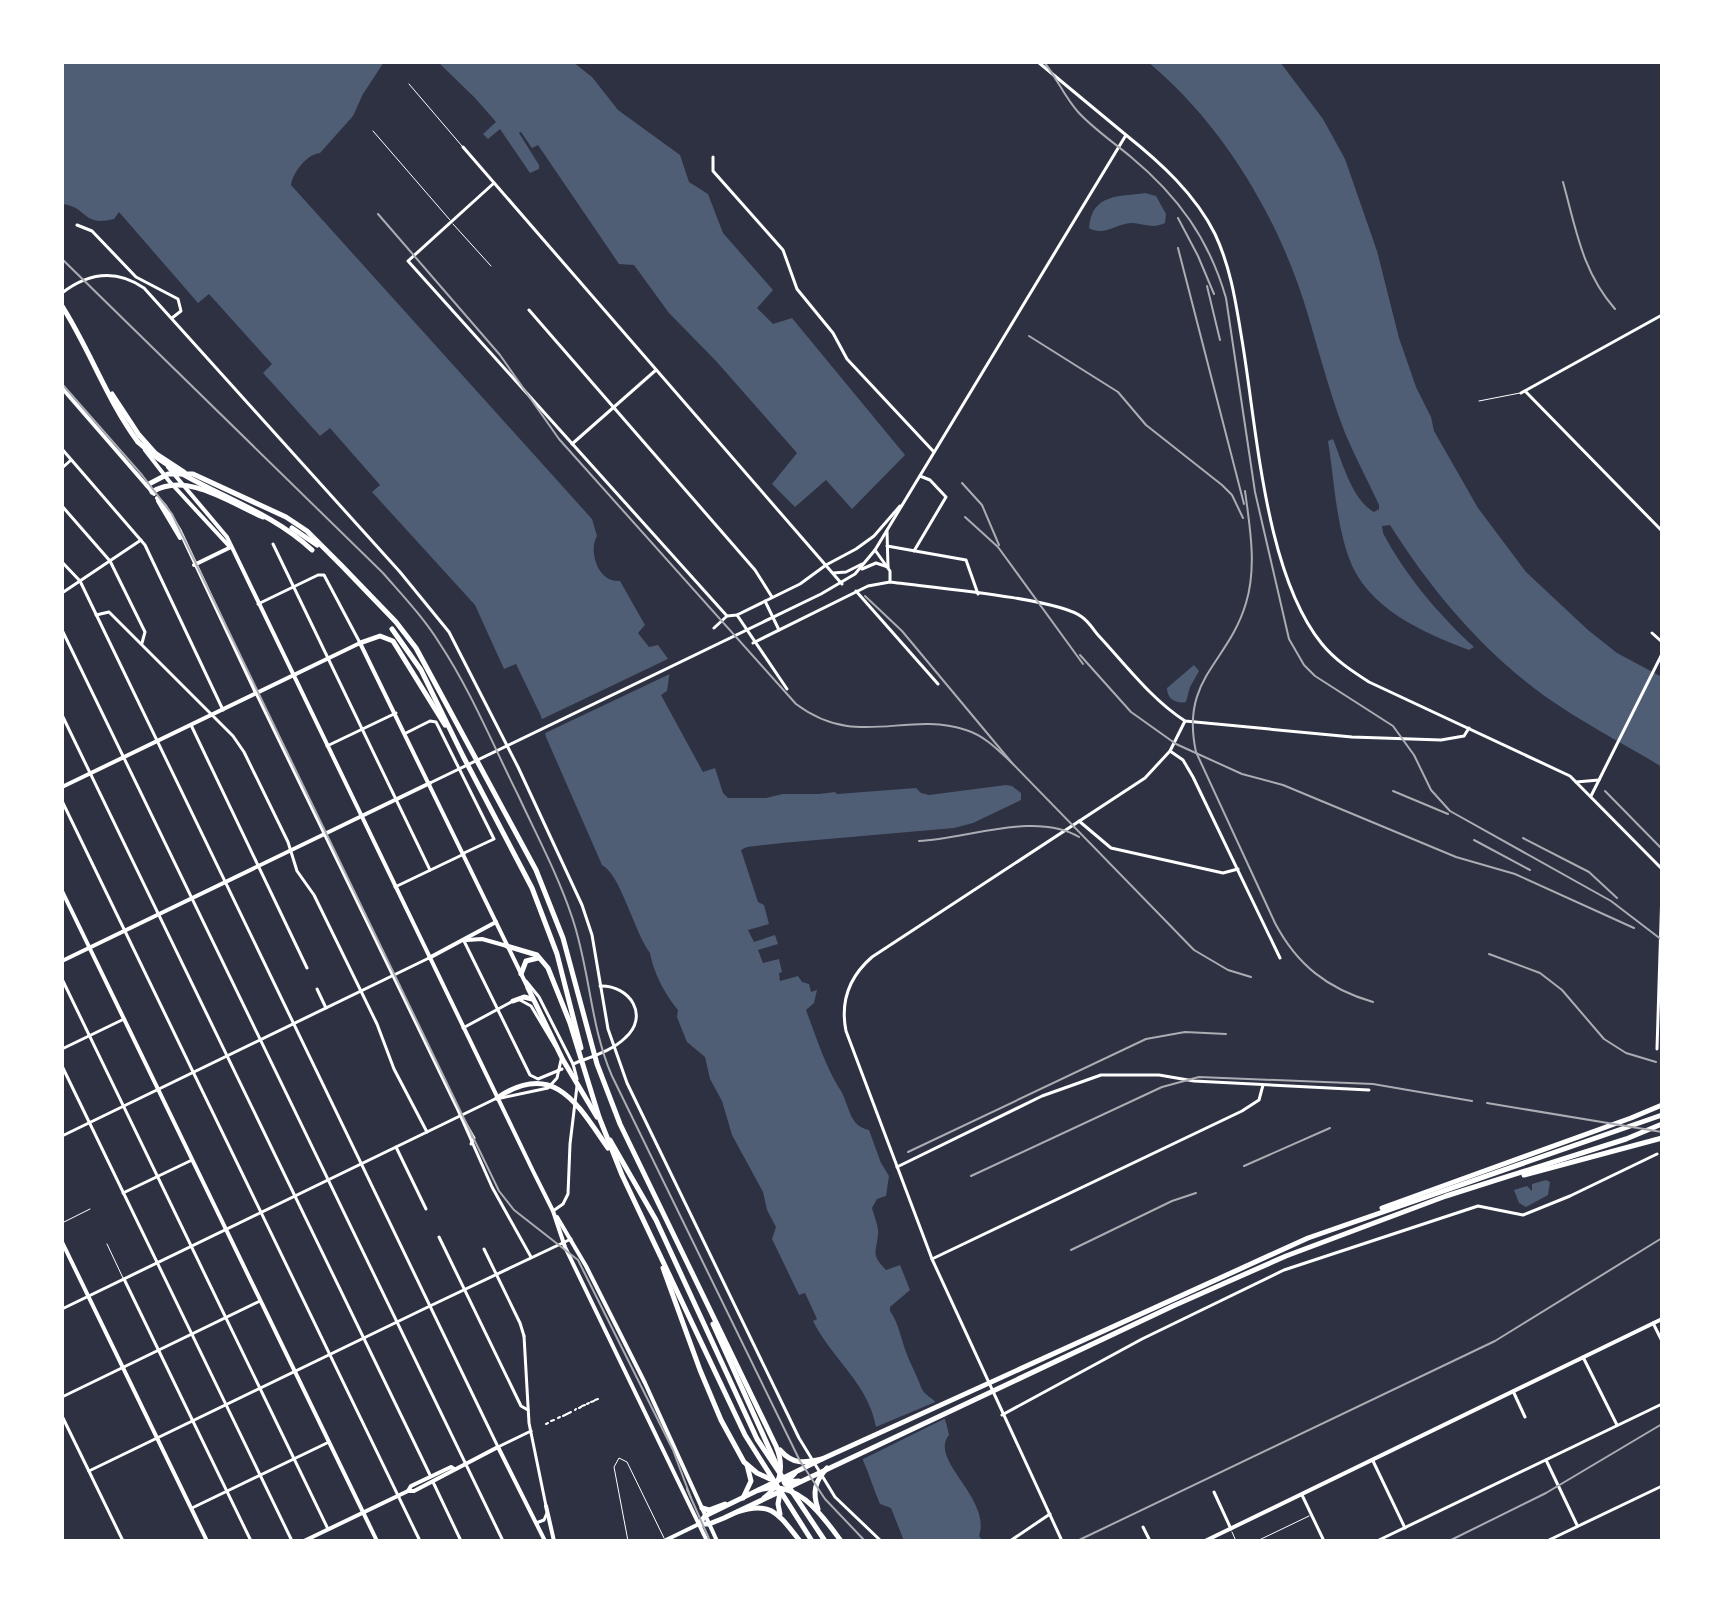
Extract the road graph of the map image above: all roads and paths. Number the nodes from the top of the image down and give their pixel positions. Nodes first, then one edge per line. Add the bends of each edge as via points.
1 (1038, 62) edge
2 (409, 84) dead end
3 (373, 131) dead end
4 (1126, 135) junction
5 (463, 147) joint
6 (713, 157) dead end
7 (494, 183) junction
8 (451, 221) junction
9 (77, 225) dead end
10 (491, 266) dead end
11 (63, 292) edge
12 (62, 306) edge
13 (529, 310) dead end
14 (1662, 315) edge
15 (172, 318) junction
16 (657, 369) junction
17 (107, 387) junction
18 (62, 388) edge
19 (1524, 392) junction
20 (1479, 401) dead end
21 (613, 407) junction
22 (138, 442) junction
23 (572, 444) junction
24 (62, 449) edge
25 (934, 452) junction
26 (155, 454) junction
27 (71, 460) junction
28 (62, 468) edge
29 (920, 475) junction
30 (147, 485) junction
31 (152, 492) junction
32 (157, 498) junction
33 (903, 503) junction
34 (62, 506) edge
35 (285, 527) junction
36 (887, 530) junction
37 (1662, 531) edge
38 (141, 540) junction
39 (182, 540) junction
40 (273, 544) dead end
41 (887, 546) junction
42 (231, 547) junction
43 (312, 550) dead end
44 (875, 550) junction
45 (914, 551) junction
46 (330, 555) junction
47 (870, 556) junction
48 (110, 561) junction
49 (62, 562) edge
50 (194, 565) junction
51 (826, 565) junction
52 (888, 567) junction
53 (833, 573) junction
54 (855, 574) junction
55 (80, 581) junction
56 (890, 582) junction
57 (842, 584) junction
58 (294, 587) junction
59 (856, 591) junction
60 (62, 593) edge
61 (978, 594) junction
62 (772, 597) junction
63 (765, 601) junction
64 (258, 604) junction
65 (96, 615) junction
66 (737, 615) junction
67 (727, 616) junction
68 (714, 628) dead end
69 (392, 629) dead end
70 (62, 630) edge
71 (779, 630) junction
72 (1652, 633) dead end
73 (1662, 642) edge
74 (360, 643) junction
75 (753, 643) junction
76 (141, 645) junction
77 (1662, 654) edge
78 (328, 658) junction
79 (293, 676) junction
80 (938, 684) dead end
81 (787, 689) dead end
82 (256, 693) junction
83 (223, 710) junction
84 (396, 713) junction
85 (62, 715) edge
86 (212, 715) junction
87 (1185, 721) junction
88 (191, 725) junction
89 (1469, 728) junction
90 (362, 729) junction
91 (406, 733) junction
92 (157, 741) junction
93 (327, 746) junction
94 (458, 748) junction
95 (1170, 751) junction
96 (123, 758) junction
97 (90, 774) junction
98 (1599, 780) junction
99 (1576, 782) junction
100 (430, 783) junction
101 (62, 787) edge
102 (1591, 796) junction
103 (396, 799) junction
104 (62, 801) edge
105 (361, 816) junction
106 (1079, 821) junction
107 (325, 834) junction
108 (291, 851) junction
109 (464, 854) junction
110 (259, 866) junction
111 (1238, 869) junction
112 (1662, 869) edge
113 (430, 870) junction
114 (225, 883) junction
115 (395, 887) junction
116 (1662, 890) edge
117 (62, 891) edge
118 (192, 899) junction
119 (158, 915) junction
120 (496, 922) junction
121 (1662, 930) edge
122 (125, 931) junction
123 (464, 941) junction
124 (507, 946) junction
125 (90, 948) junction
126 (429, 958) junction
127 (1280, 958) dead end
128 (542, 960) junction
129 (62, 961) edge
130 (307, 968) dead end
131 (521, 974) junction
132 (394, 975) junction
133 (62, 979) edge
134 (600, 986) junction
135 (528, 988) joint
136 (317, 989) dead end
137 (360, 991) junction
138 (513, 1001) junction
139 (535, 1003) junction
140 (326, 1008) junction
141 (498, 1010) junction
142 (124, 1019) junction
143 (294, 1024) junction
144 (463, 1028) junction
145 (89, 1035) junction
146 (261, 1039) junction
147 (563, 1045) junction
148 (62, 1049) edge
149 (1657, 1049) dead end
150 (227, 1056) junction
151 (560, 1056) junction
152 (573, 1064) junction
153 (62, 1066) edge
154 (560, 1069) junction
155 (194, 1072) junction
156 (1263, 1084) junction
157 (158, 1089) junction
158 (1369, 1090) dead end
159 (591, 1092) junction
160 (497, 1098) junction
161 (1662, 1105) edge
162 (123, 1106) junction
163 (1662, 1115) edge
164 (461, 1116) junction
165 (89, 1122) junction
166 (1662, 1124) edge
167 (427, 1132) junction
168 (62, 1136) edge
169 (1662, 1138) edge
170 (471, 1144) junction
171 (396, 1147) junction
172 (1657, 1154) dead end
173 (1549, 1158) junction
174 (192, 1160) junction
175 (361, 1164) junction
176 (897, 1167) junction
177 (158, 1176) junction
178 (329, 1180) junction
179 (123, 1193) junction
180 (295, 1197) junction
181 (649, 1208) junction
182 (90, 1209) dead end
183 (426, 1209) dead end
184 (553, 1211) junction
185 (263, 1212) junction
186 (62, 1223) edge
187 (226, 1230) junction
188 (439, 1237) dead end
189 (652, 1237) junction
190 (571, 1239) junction
191 (62, 1242) edge
192 (563, 1243) junction
193 (107, 1244) dead end
194 (192, 1247) junction
195 (484, 1249) dead end
196 (681, 1250) junction
197 (531, 1257) junction
198 (932, 1259) junction
199 (157, 1263) junction
200 (496, 1274) junction
201 (124, 1279) junction
202 (464, 1289) junction
203 (88, 1297) junction
204 (260, 1301) junction
205 (430, 1306) junction
206 (62, 1309) edge
207 (226, 1318) junction
208 (1662, 1319) edge
209 (397, 1322) junction
210 (1653, 1323) junction
211 (192, 1334) junction
212 (363, 1338) junction
213 (1662, 1341) edge
214 (158, 1350) junction
215 (330, 1354) junction
216 (1583, 1357) junction
217 (123, 1367) junction
218 (295, 1372) junction
219 (260, 1388) junction
220 (1513, 1391) junction
221 (62, 1397) edge
222 (1662, 1404) edge
223 (226, 1405) junction
224 (583, 1406) dead end
225 (528, 1410) junction
226 (1002, 1415) junction
227 (62, 1416) edge
228 (1525, 1417) dead end
229 (554, 1420) dead end
230 (192, 1421) junction
231 (1617, 1426) junction
232 (531, 1431) junction
233 (157, 1438) junction
234 (329, 1442) junction
235 (776, 1446) junction
236 (498, 1447) junction
237 (294, 1459) junction
238 (822, 1459) junction
239 (1546, 1460) junction
240 (1373, 1461) junction
241 (465, 1463) junction
242 (747, 1464) junction
243 (827, 1468) junction
244 (89, 1471) junction
245 (795, 1473) junction
246 (260, 1475) junction
247 (431, 1479) junction
248 (799, 1481) junction
249 (786, 1482) junction
250 (778, 1486) junction
251 (1662, 1486) edge
252 (227, 1491) junction
253 (1214, 1492) dead end
254 (792, 1493) junction
255 (1302, 1495) junction
256 (398, 1496) junction
257 (740, 1500) junction
258 (546, 1506) junction
259 (702, 1508) junction
260 (191, 1509) junction
261 (818, 1510) junction
262 (737, 1512) junction
263 (363, 1513) junction
264 (1050, 1514) junction
265 (1311, 1515) junction
266 (705, 1516) junction
267 (780, 1516) junction
268 (536, 1523) junction
269 (699, 1524) junction
270 (709, 1524) junction
271 (1578, 1526) junction
272 (1143, 1527) dead end
273 (1405, 1528) junction
274 (328, 1529) junction
275 (1231, 1529) junction
276 (123, 1541) edge
277 (207, 1541) edge
278 (251, 1541) edge
279 (292, 1541) edge
280 (304, 1541) edge
281 (377, 1541) edge
282 (420, 1541) edge
283 (461, 1541) edge
284 (503, 1541) edge
285 (545, 1541) edge
286 (554, 1541) edge
287 (628, 1541) edge
288 (665, 1541) edge
289 (707, 1541) edge
290 (717, 1541) edge
291 (800, 1541) edge
292 (812, 1541) edge
293 (825, 1541) edge
294 (841, 1541) edge
295 (881, 1541) edge
296 (1010, 1541) edge
297 (1062, 1541) edge
298 (1150, 1541) edge
299 (1205, 1541) edge
300 (1236, 1541) edge
301 (1257, 1541) edge
302 (1324, 1541) edge
303 (1377, 1541) edge
304 (1547, 1541) edge

1 - 4 street
2 - 5 lane
3 - 8 lane
4 - 25 street
4 - 89 street via 1195,201 1227,265 1266,497 1304,619 1348,669
5 - 7 street
6 - 25 street via 713,171 783,250 797,289 847,359
7 - 8 street
7 - 16 street
8 - 10 lane
8 - 23 street via 408,261
9 - 15 street via 92,231 136,277 175,295 181,308
11 - 15 street via 95,276 116,276 138,284
12 - 17 highway
13 - 21 street
14 - 19 street
15 - 134 street via 449,632 582,905
16 - 21 street
16 - 51 street
17 - 22 highway
17 - 26 highway
18 - 30 main road
19 - 20 lane
19 - 37 street
21 - 23 street
21 - 62 street via 755,570
22 - 26 highway
22 - 42 main road
23 - 67 street
24 - 27 street
25 - 29 street
26 - 35 highway via 185,477
26 - 42 main road via 223,530
26 - 46 highway via 259,508
27 - 28 street
27 - 38 street
29 - 33 street
29 - 45 street via 946,497
30 - 31 main road
30 - 46 highway via 171,473 206,479 286,517
31 - 32 main road
31 - 35 highway via 179,484 197,488
32 - 39 main road
32 - 39 main road
33 - 36 street
33 - 51 street via 874,536
34 - 48 street
35 - 43 highway
36 - 41 street
36 - 44 street
38 - 48 street
38 - 83 street
39 - 50 main road
40 - 58 street
41 - 45 street
41 - 52 street
42 - 50 main road
42 - 64 main road
44 - 47 street
44 - 52 street
45 - 61 street via 966,560
46 - 196 highway via 416,648 536,870 563,938 605,1087
47 - 53 street via 852,569
47 - 54 street
48 - 55 street
48 - 76 street via 146,633
49 - 55 street
50 - 82 main road
51 - 53 street
51 - 62 street
52 - 54 street via 876,563
52 - 56 street
53 - 57 street
54 - 57 street
55 - 60 street
55 - 65 street
56 - 59 street
56 - 61 street
57 - 100 street
58 - 64 street
58 - 74 street via 324,575
58 - 78 street
59 - 71 street
59 - 80 street
61 - 87 street via 1074,611 1166,709
62 - 63 street
63 - 66 street
63 - 71 street
64 - 79 main road
65 - 76 street via 109,612
65 - 92 street
66 - 67 street
66 - 75 street
67 - 68 street
69 - 94 highway via 421,670
70 - 96 street
71 - 75 street
72 - 73 street
74 - 78 main road
74 - 84 main road
74 - 94 highway via 380,636 393,641
75 - 81 street
76 - 86 street
77 - 98 street
78 - 79 main road
78 - 90 street
79 - 82 main road
79 - 93 main road
82 - 83 main road
82 - 107 street
83 - 86 main road
84 - 90 street
84 - 91 main road
85 - 97 street
86 - 88 main road
86 - 108 street via 244,752
87 - 89 street via 1428,740 1458,738
87 - 95 street
88 - 92 main road
88 - 110 street
89 - 99 street
90 - 93 street
90 - 103 street
91 - 100 main road
91 - 109 street via 436,722 494,839
92 - 96 main road
92 - 114 street
93 - 105 main road
94 - 159 highway via 550,930
95 - 106 street via 1145,778
95 - 111 street via 1187,766
96 - 97 main road
96 - 118 street
97 - 101 main road
97 - 119 street
98 - 99 street
98 - 102 street
99 - 102 street
100 - 103 main road
100 - 109 main road
102 - 112 street
103 - 105 main road
103 - 113 street
104 - 122 street
105 - 107 main road
105 - 115 main road
106 - 111 street via 1111,848 1223,873
106 - 176 street via 872,957 857,973 846,996 846,1031
107 - 108 main road
107 - 132 street
108 - 110 main road
108 - 137 street
109 - 113 street
109 - 120 main road
110 - 114 main road
110 - 130 street
111 - 127 street
113 - 115 street
114 - 118 main road
114 - 143 street
115 - 126 main road
116 - 121 street
117 - 125 main road
118 - 119 main road
118 - 146 street
119 - 122 main road
119 - 150 street
120 - 123 main road
120 - 124 main road
121 - 149 street
122 - 125 main road
122 - 155 street
123 - 124 main road via 482,939
123 - 126 main road
123 - 141 street
124 - 128 highway
124 - 131 main road
125 - 129 main road
125 - 142 main road
126 - 132 street
126 - 144 main road
128 - 131 highway via 528,959
128 - 159 highway via 570,1023
131 - 135 main road
131 - 147 street
132 - 137 street
132 - 164 street
133 - 145 street
134 - 152 street via 621,989 634,1007 635,1021 627,1037
134 - 295 street via 619,1065 793,1428 824,1483
135 - 139 highway
136 - 140 street
137 - 140 street
137 - 167 street
138 - 139 highway via 527,997
138 - 141 street
138 - 151 street via 529,1004
139 - 181 highway
140 - 143 street
141 - 144 street
141 - 154 street via 533,1078
142 - 145 street
142 - 157 main road
143 - 146 street
143 - 175 street
144 - 160 main road
145 - 148 street
145 - 162 street
146 - 150 street
146 - 178 street
147 - 151 street
147 - 152 street
150 - 155 street
150 - 180 street
151 - 152 street
151 - 154 street
152 - 154 street
152 - 184 street via 577,1095 568,1194
153 - 165 street
154 - 160 street via 548,1088
155 - 157 street
155 - 185 street
156 - 158 street
156 - 176 street via 1159,1075 1092,1077
156 - 198 street via 1259,1100 1242,1111
157 - 162 street
157 - 174 main road
159 - 189 highway via 616,1162
160 - 164 street
160 - 181 highway via 525,1084 557,1087 569,1096
160 - 184 main road
161 - 173 highway
162 - 165 street
162 - 177 street
163 - 173 highway
164 - 167 street
164 - 170 street
164 - 170 street via 474,1138
165 - 168 street
165 - 179 street
166 - 173 highway
167 - 171 street
169 - 173 highway
170 - 197 street
171 - 175 street
171 - 183 street
172 - 226 street via 1523,1215 1478,1206 1284,1270
173 - 238 highway via 1410,1196 1235,1269
173 - 243 highway via 1286,1256
174 - 177 street
174 - 187 main road
175 - 178 street
175 - 205 street
176 - 198 street
177 - 179 street
177 - 194 street
178 - 180 street
178 - 209 street
179 - 199 street
180 - 185 street
180 - 212 street
181 - 254 highway via 747,1420
182 - 186 lane
184 - 190 main road
184 - 192 main road
185 - 187 street
185 - 215 street
187 - 194 street
187 - 204 main road
188 - 202 street
189 - 242 highway via 705,1385
189 - 292 highway via 749,1444
190 - 192 street
190 - 259 main road
191 - 203 main road
192 - 197 street
192 - 269 main road
193 - 201 lane
194 - 199 street
194 - 207 street
195 - 200 street
196 - 235 highway
196 - 254 highway
197 - 200 street
198 - 226 street
199 - 201 street
199 - 211 street
200 - 202 street
200 - 225 street via 524,1336
201 - 203 street
201 - 214 street
202 - 205 street
202 - 225 street via 521,1406
203 - 206 street
203 - 217 main road
204 - 207 street
204 - 218 main road
205 - 209 street
205 - 236 street
207 - 211 street
207 - 219 street
208 - 210 main road
209 - 212 street
209 - 241 street
210 - 213 street
210 - 216 main road
211 - 214 street
211 - 223 street
212 - 215 street
212 - 247 street
214 - 217 street
214 - 230 street
215 - 218 street
215 - 256 street
216 - 220 main road
216 - 231 street
217 - 221 street
217 - 233 main road
218 - 219 street
218 - 234 main road
219 - 223 street
219 - 237 street
220 - 228 street
220 - 240 main road
222 - 231 street
223 - 230 street
223 - 246 street
224 - 229 street
225 - 232 street
226 - 264 street
227 - 244 street
230 - 233 street
230 - 252 street
231 - 239 street
232 - 236 street
232 - 258 street
233 - 244 street
233 - 260 main road
234 - 237 street
234 - 263 main road
235 - 238 highway via 793,1462
235 - 250 highway
236 - 241 main road
236 - 268 main road
237 - 246 street
237 - 274 street
238 - 245 highway
239 - 271 street
239 - 273 street
240 - 255 main road
240 - 273 street
241 - 247 main road
241 - 284 street
242 - 250 highway
242 - 257 highway via 751,1478
243 - 248 highway
243 - 261 highway via 815,1485
244 - 276 street
245 - 249 highway
245 - 250 highway
246 - 252 street
246 - 279 street
247 - 256 main road
247 - 283 street
248 - 249 highway
248 - 250 highway
249 - 250 highway
250 - 257 highway
250 - 261 highway
250 - 262 highway
250 - 267 highway
251 - 271 street
252 - 260 street
252 - 278 street
253 - 275 street
254 - 293 highway
255 - 265 street
255 - 275 main road
256 - 263 main road
256 - 282 street
257 - 259 highway
257 - 266 highway
258 - 268 street via 546,1517
258 - 286 main road
259 - 266 main road
260 - 277 main road
261 - 294 highway
262 - 267 highway via 760,1507
262 - 270 highway
263 - 274 main road
263 - 281 main road
264 - 296 street
264 - 297 street
265 - 301 lane
265 - 302 street
266 - 269 highway
266 - 270 main road
267 - 291 highway
268 - 285 main road
269 - 270 highway
269 - 288 main road
269 - 289 main road
270 - 290 main road
271 - 304 street
272 - 298 street
273 - 303 street
274 - 280 main road
275 - 299 main road
275 - 300 lane
287 - 288 lane via 617,1459 624,1459

